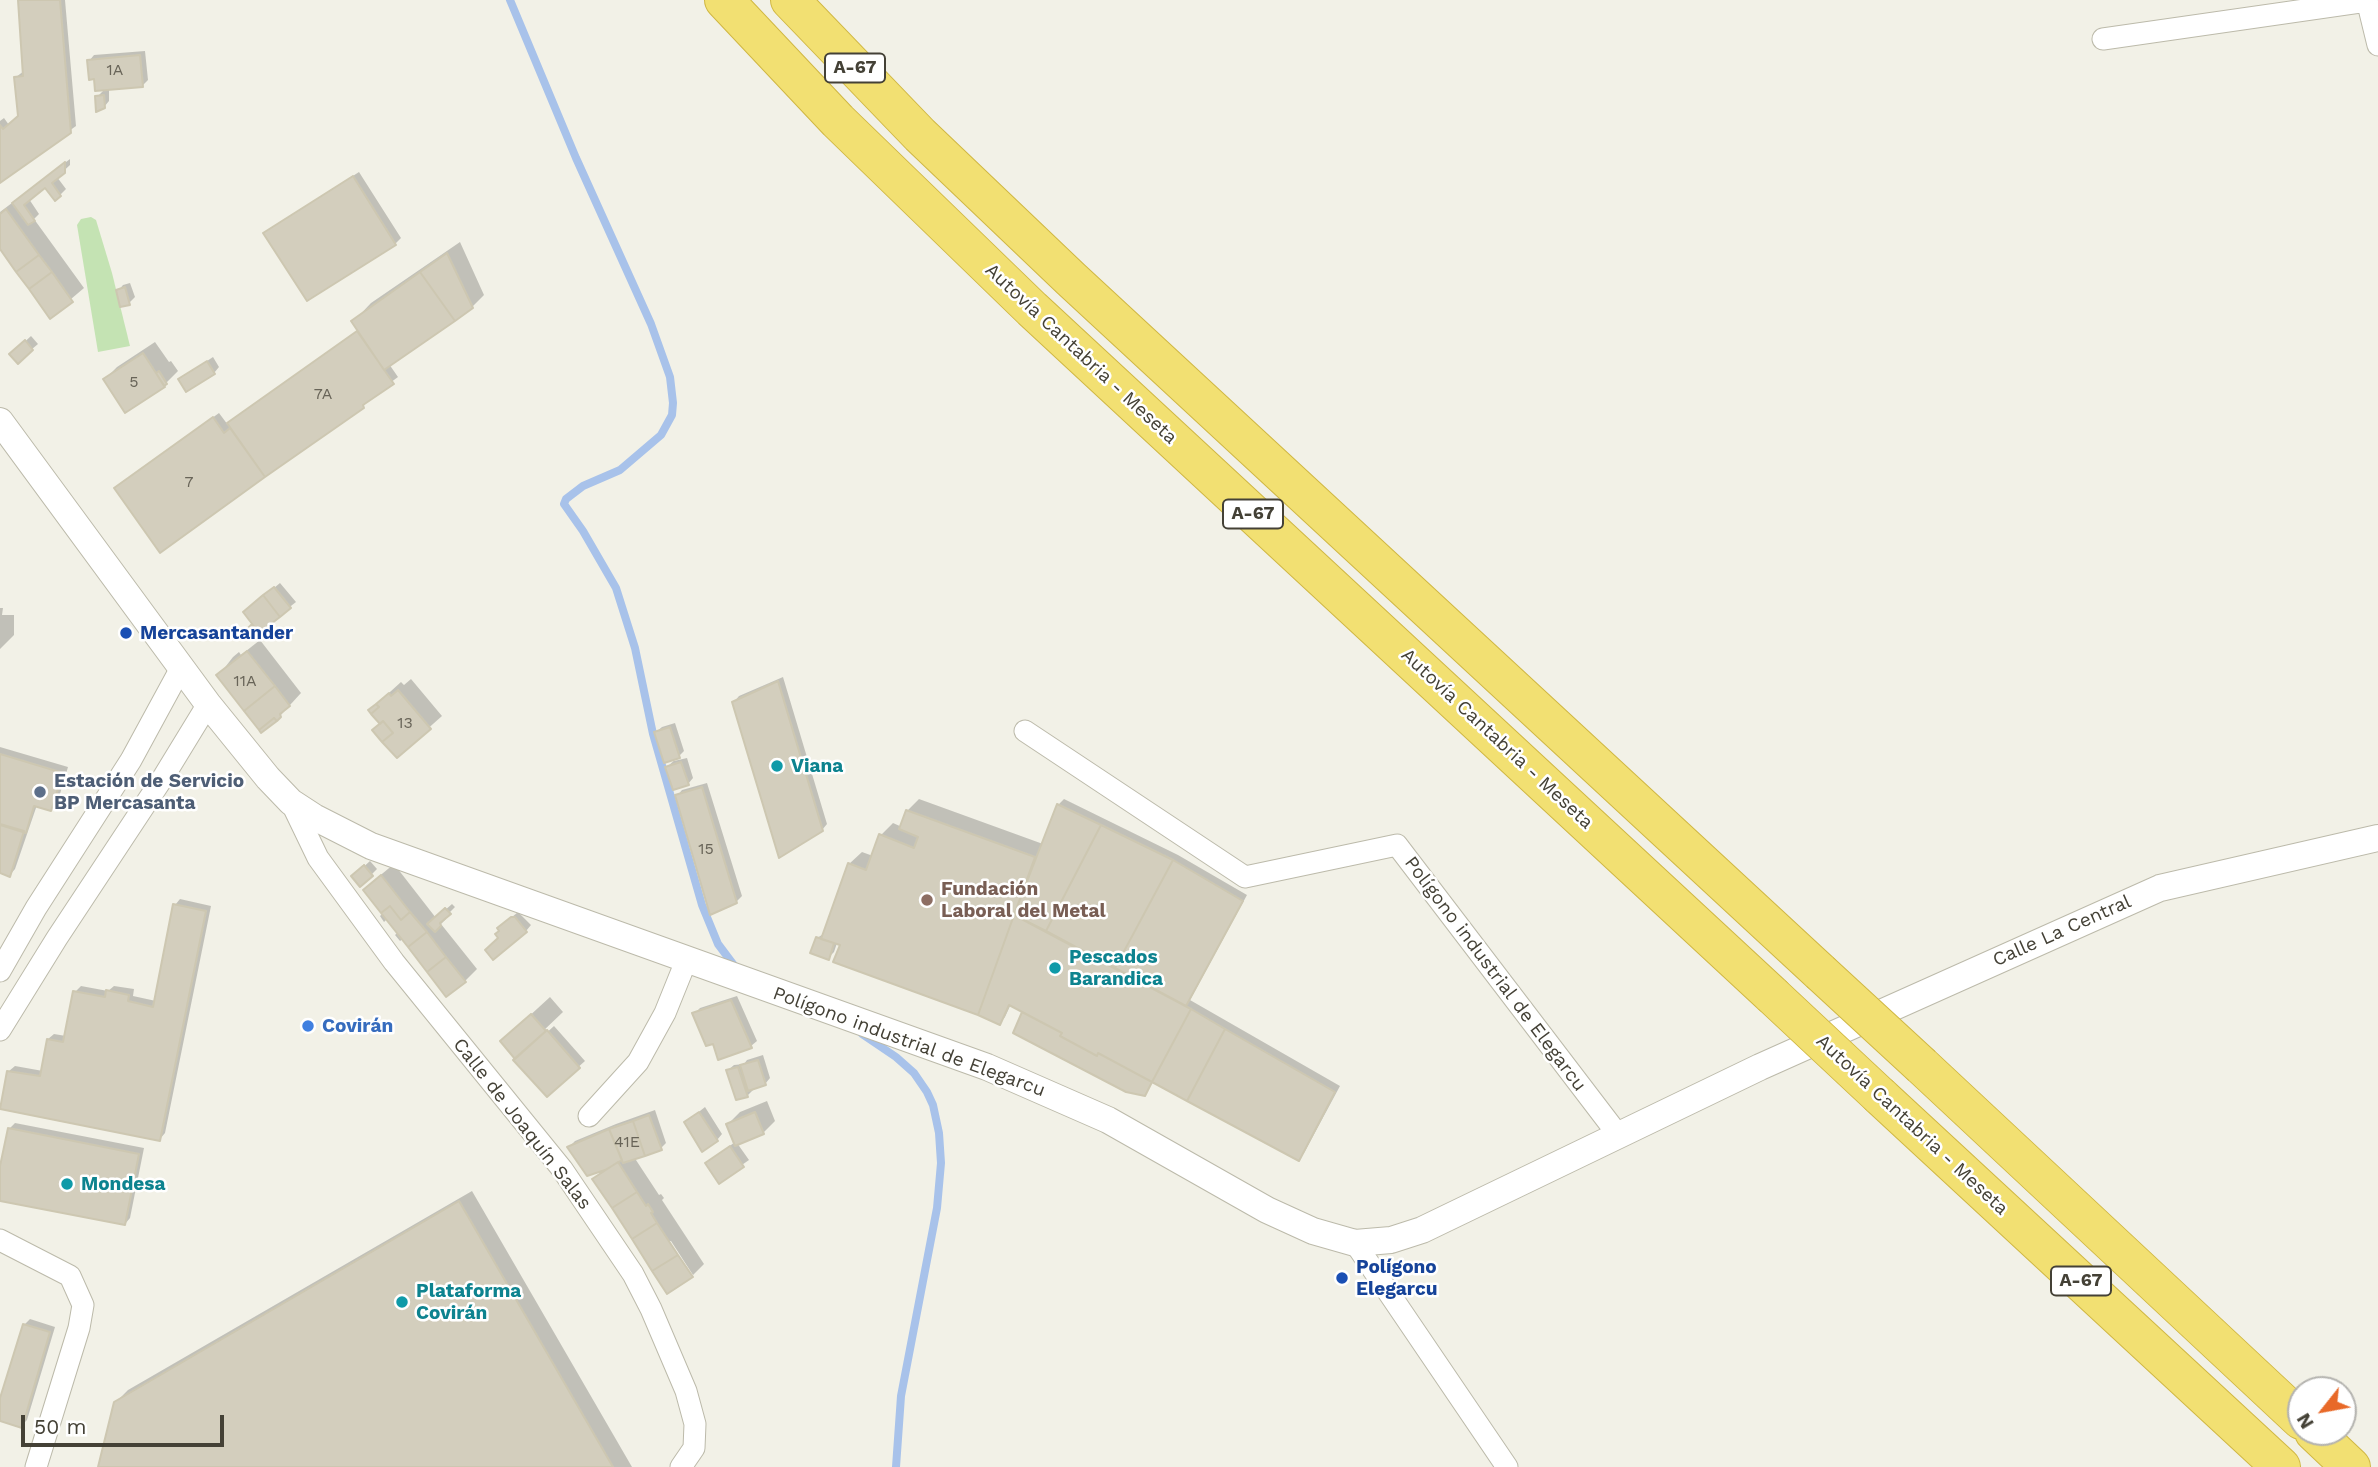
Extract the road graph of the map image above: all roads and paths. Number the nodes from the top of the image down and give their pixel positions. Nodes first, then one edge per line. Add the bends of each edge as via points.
1 (790, 0) edge
2 (819, 0) edge
3 (2367, 0) edge
4 (730, 8) edge
5 (2103, 39) dead end
6 (2378, 45) edge
7 (920, 135) junction
8 (0, 421) edge
9 (181, 668) junction
10 (208, 704) junction
11 (1025, 731) dead end
12 (291, 802) junction
13 (2378, 838) edge
14 (686, 961) junction
15 (0, 971) edge
16 (0, 1030) edge
17 (1760, 1067) joint
18 (589, 1116) dead end
19 (1619, 1136) junction
20 (0, 1240) edge
21 (1354, 1243) junction
22 (2287, 1407) edge
23 (2329, 1446) edge
24 (36, 1467) edge
25 (681, 1467) edge
26 (1507, 1467) edge
27 (2281, 1467) edge
28 (2351, 1467) edge

1 - 7 highway, A-67
2 - 7 highway
3 - 5 street
3 - 6 street
4 - 27 highway, Autovía Cantabria - Meseta / A-67, bridge via 857,140 1022,300
7 - 22 highway, A-67, bridge
8 - 9 street, Calle de Joaquín Salas
9 - 10 street, Calle de Joaquín Salas
9 - 15 street via 131,760
10 - 12 street, Calle de Joaquín Salas
10 - 16 street
11 - 19 street, Polígono industrial de Elegarcu via 1245,877 1397,845
12 - 14 street, Calle de Joaquín Salas via 371,846
12 - 25 street, Calle de Joaquín Salas via 318,859 394,962 562,1169 633,1274 686,1391 695,1424 694,1448
13 - 17 street, Calle La Central via 2160,888
14 - 18 street via 638,1062
14 - 21 street, Polígono industrial de Elegarcu via 986,1067 1108,1120 1267,1210
17 - 19 street, Polígono industrial de Elegarcu
19 - 21 street, Polígono industrial de Elegarcu via 1422,1230 1391,1240
20 - 24 street via 70,1276 83,1305
21 - 26 street
23 - 28 highway

